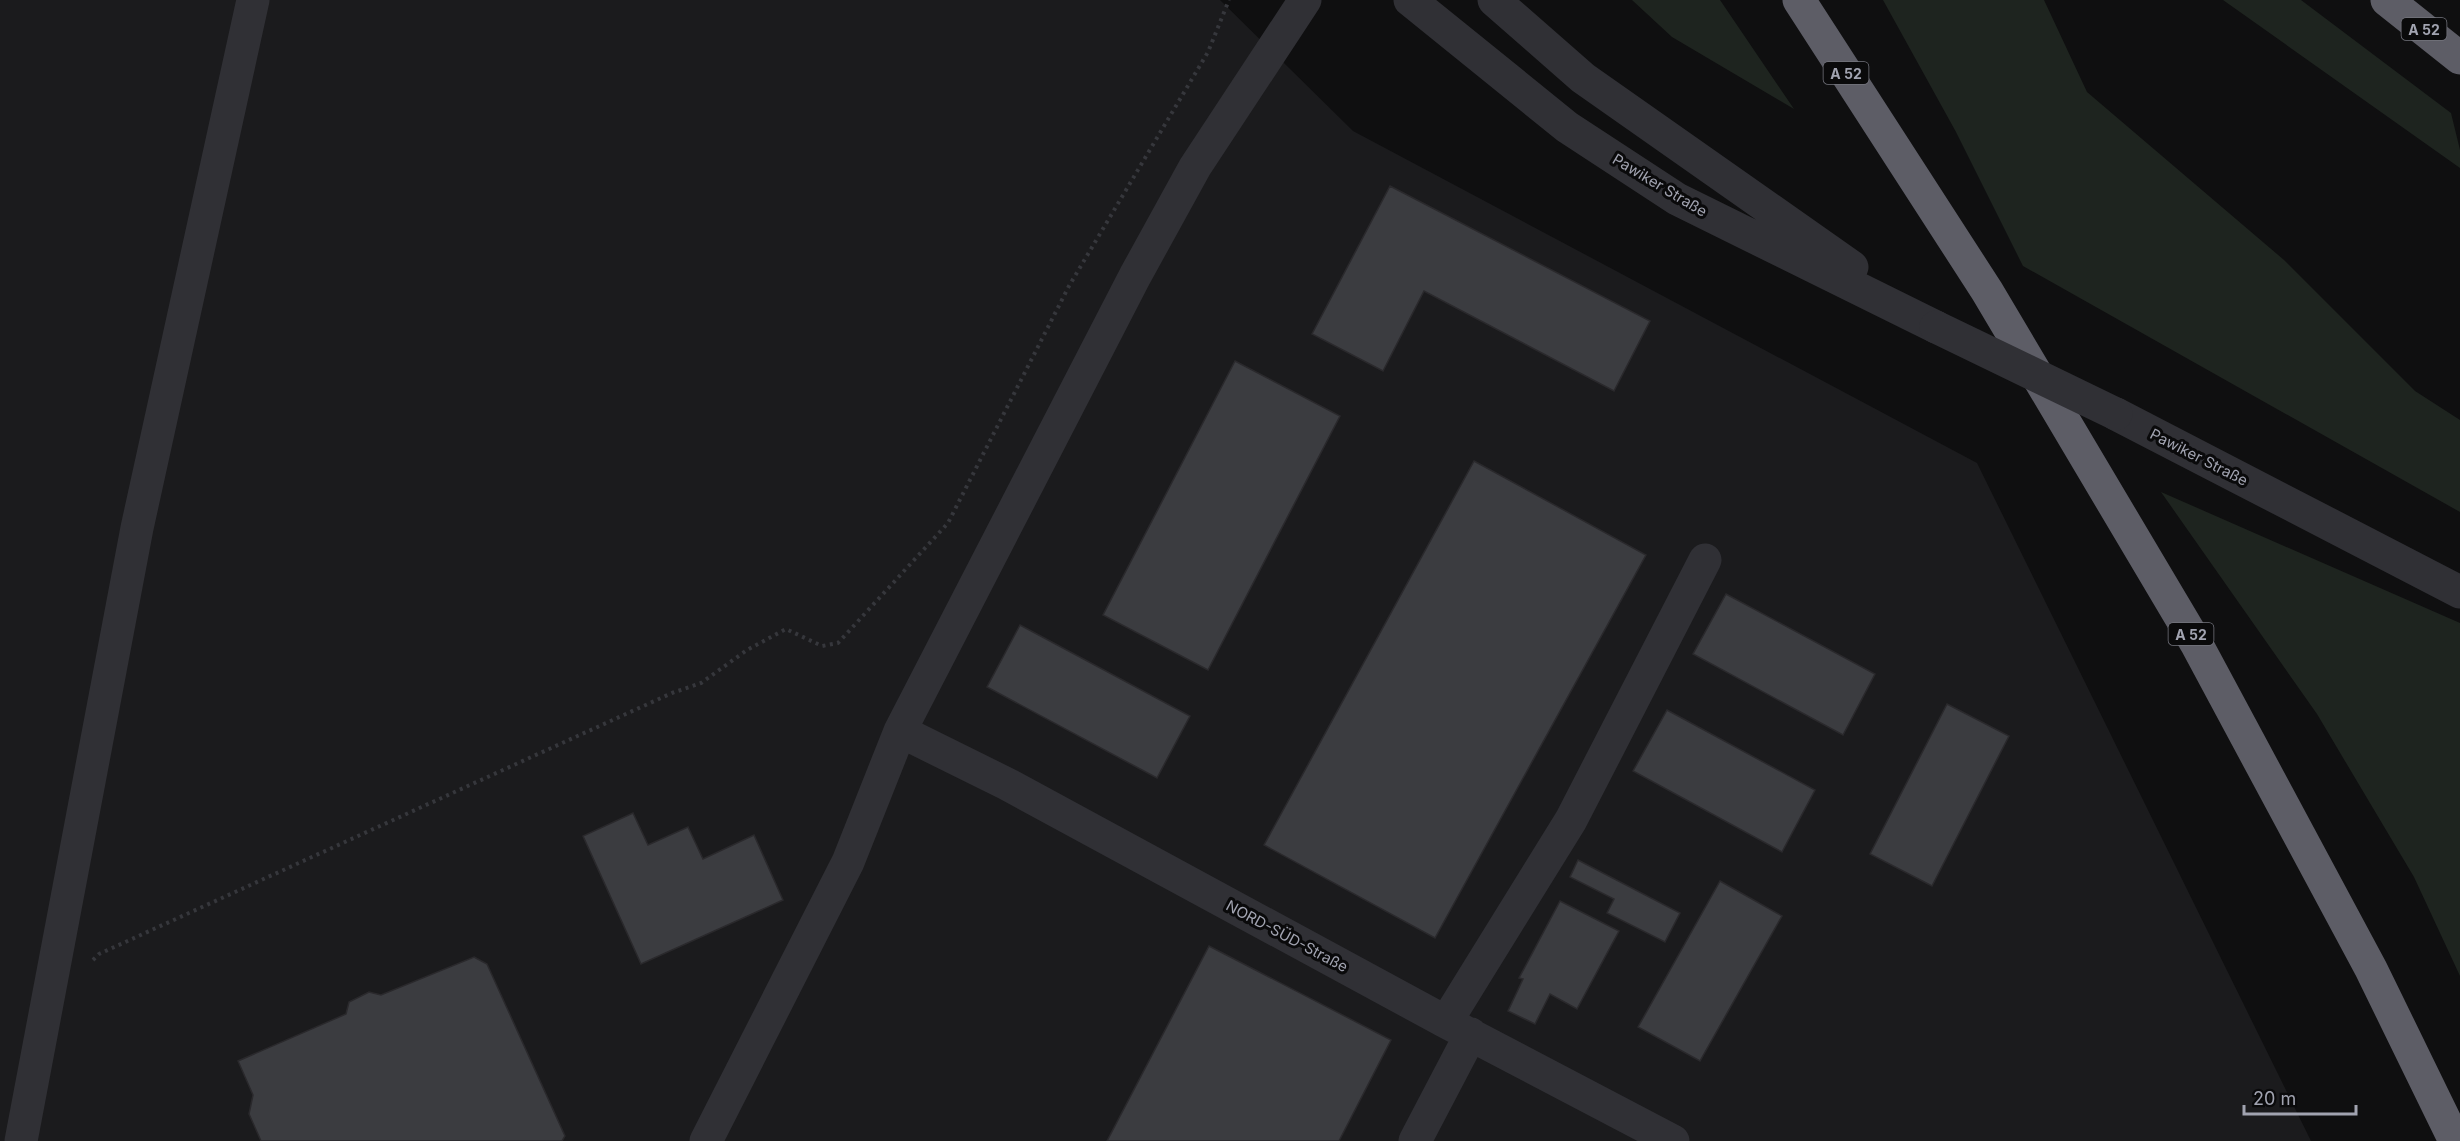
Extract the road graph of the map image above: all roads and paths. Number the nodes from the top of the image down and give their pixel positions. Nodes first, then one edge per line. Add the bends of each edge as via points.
1 (253, 0) edge
2 (1229, 0) edge
3 (1305, 0) edge
4 (1410, 0) edge
5 (1494, 0) edge
6 (1799, 0) edge
7 (2387, 0) edge
8 (2460, 58) edge
9 (1936, 327) junction
10 (1705, 560) dead end
11 (2460, 592) edge
12 (900, 731) junction
13 (92, 962) dead end
14 (1459, 1028) junction
15 (21, 1141) edge
16 (706, 1141) edge
17 (1415, 1141) edge
18 (1673, 1141) edge
19 (2455, 1141) edge

1 - 15 street via 137,528
2 - 13 path via 1208,52 1073,278 948,523 838,643 822,646 786,629 747,650 701,683 99,954
3 - 12 street via 1184,187
4 - 9 street, Pawiker Straße via 1567,127 1677,199
5 - 9 street, Pawiker Straße via 1583,78
6 - 19 highway, A 52 via 1987,291 2196,644 2371,969
7 - 8 highway, A 52
9 - 11 street, Pawiker Straße, bridge via 2116,414
10 - 14 street
12 - 14 street, NORD-SÜD-Straße via 1007,784
12 - 16 street via 848,862
14 - 17 street
14 - 18 street, NORD-SÜD-Straße

